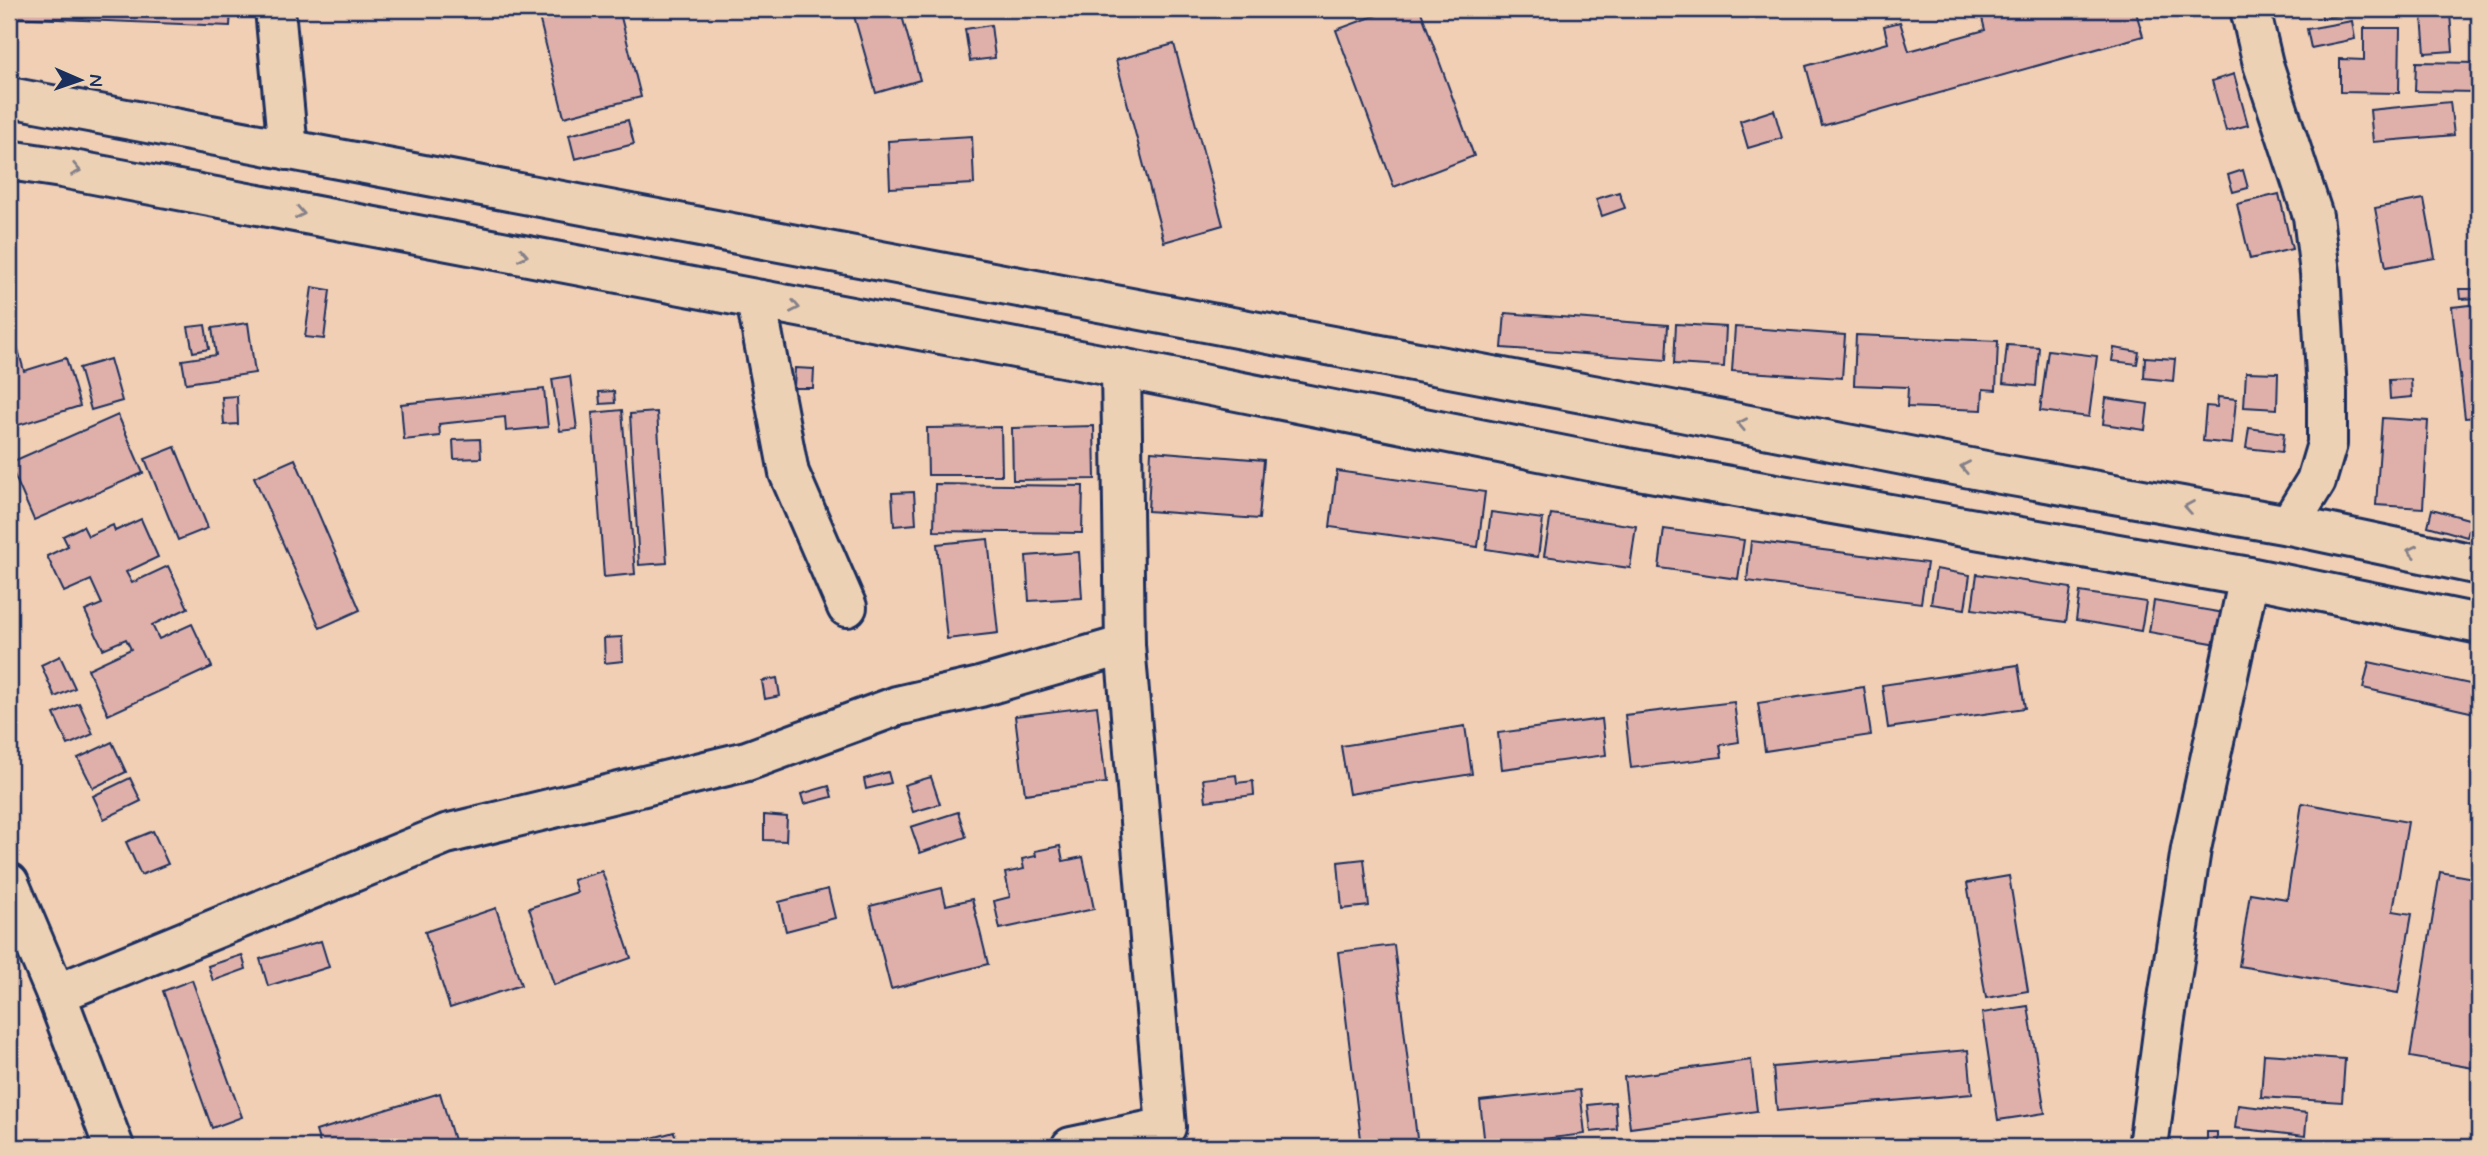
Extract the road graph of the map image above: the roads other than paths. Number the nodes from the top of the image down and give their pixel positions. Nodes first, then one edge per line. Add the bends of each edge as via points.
1 (275, 9) edge
2 (2250, 9) edge
3 (9, 97) edge
4 (288, 150) junction
5 (9, 160) edge
6 (756, 300) junction
7 (1121, 368) junction
8 (2289, 525) junction
9 (2479, 565) edge
10 (2249, 577) junction
11 (847, 607) dead end
12 (2479, 624) edge
13 (1125, 645) junction
14 (9, 883) edge
15 (56, 994) junction
16 (110, 1145) edge
17 (1071, 1147) edge
18 (2148, 1147) edge

1 - 4 main road
2 - 8 main road via 2263,64 2313,216 2320,273 2327,444 2316,481
3 - 4 main road
8 -> 4 main road
5 -> 6 main road
6 -> 7 main road
6 - 11 main road via 789,473
7 - 10 main road via 1610,465
7 - 13 main road
9 -> 8 main road
10 - 12 main road
10 - 18 main road via 2191,849
13 - 15 main road via 897,706 747,761 446,834
13 - 17 main road via 1166,1127
14 - 15 main road
15 - 16 main road

